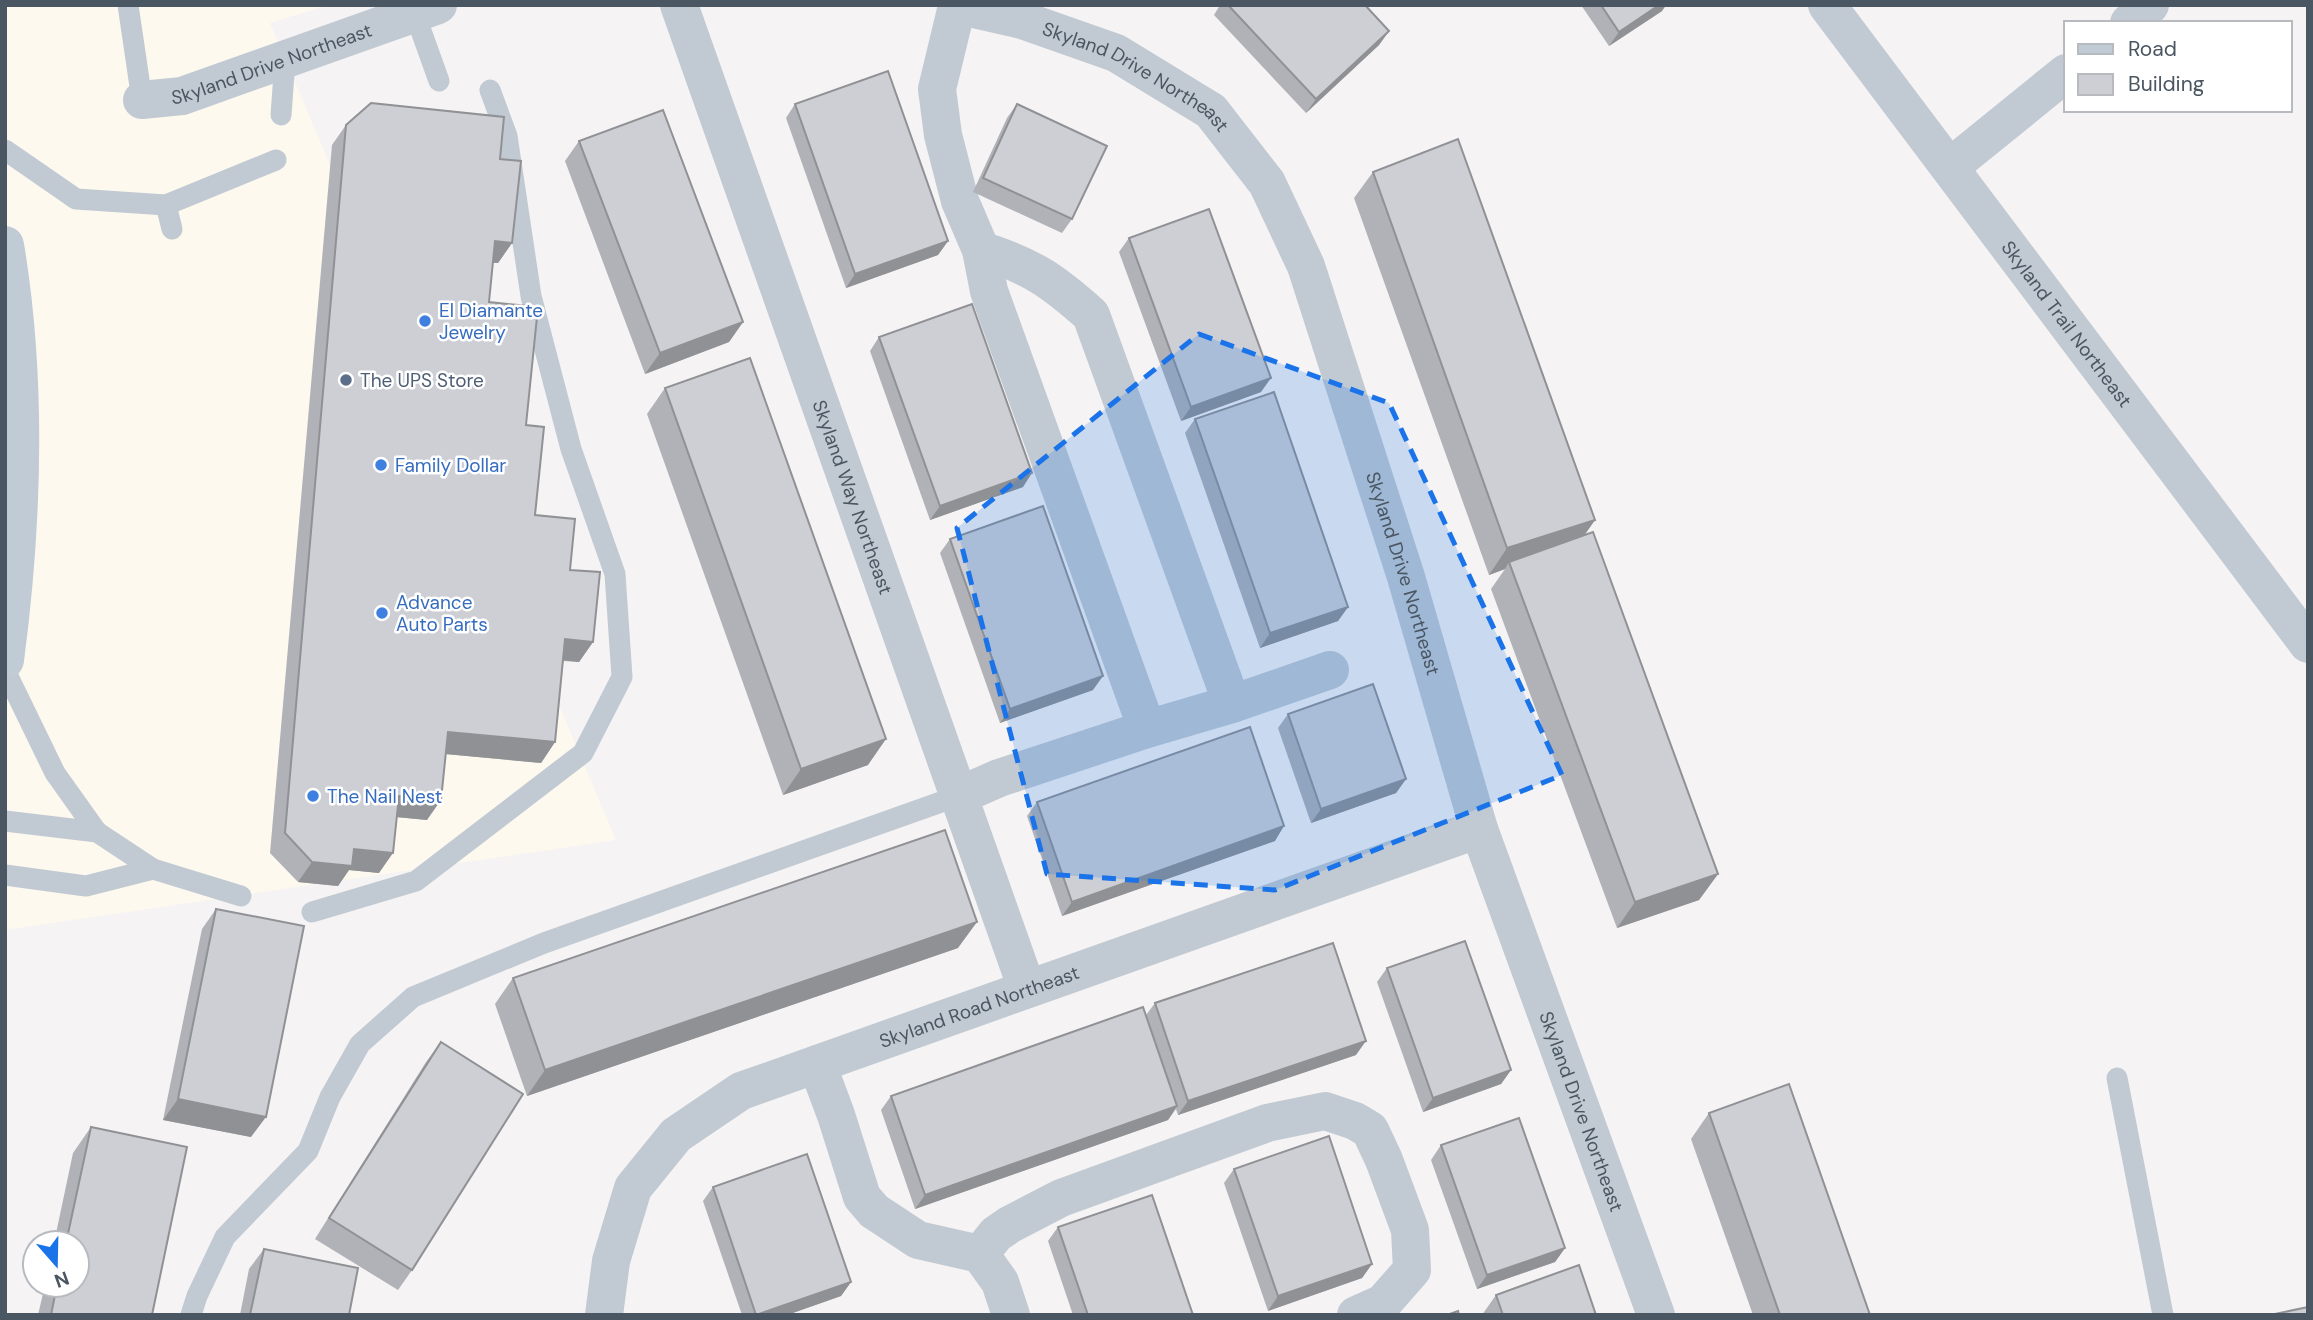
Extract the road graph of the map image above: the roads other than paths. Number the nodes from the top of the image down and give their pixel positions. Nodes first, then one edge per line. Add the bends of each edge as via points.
1 (128, 5) edge
2 (679, 5) edge
3 (957, 5) edge
4 (1827, 5) edge
5 (2150, 5) edge
6 (412, 11) edge
7 (2131, 21) edge
8 (285, 60) junction
9 (2064, 75) edge
10 (439, 81) dead end
11 (489, 90) dead end
12 (142, 100) joint
13 (281, 115) dead end
14 (5, 150) edge
15 (276, 160) dead end
16 (1950, 167) junction
17 (166, 205) junction
18 (172, 229) dead end
19 (5, 245) edge
20 (981, 250) junction
21 (13, 500) edge
22 (2308, 644) edge
23 (5, 660) edge
24 (5, 670) edge
25 (1330, 670) dead end
26 (1232, 704) junction
27 (1147, 729) junction
28 (958, 796) junction
29 (5, 821) edge
30 (1479, 829) junction
31 (97, 832) junction
32 (153, 869) junction
33 (5, 875) edge
34 (241, 896) dead end
35 (312, 912) dead end
36 (1027, 989) junction
37 (817, 1064) junction
38 (2117, 1078) dead end
39 (980, 1254) junction
40 (191, 1315) edge
41 (604, 1315) edge
42 (1010, 1315) edge
43 (1356, 1315) edge
44 (1656, 1315) edge
45 (2163, 1315) edge

1 - 12 lane
2 - 28 street, Skyland Way Northeast
3 - 20 street via 937,89 960,201
3 - 30 street, Skyland Drive Northeast via 1022,20 1116,53 1211,111 1267,183 1306,266 1406,577
4 - 16 street, Skyland Trail Northeast
5 - 7 street
6 - 8 street, Skyland Drive Northeast
6 - 10 lane
8 - 12 street, Skyland Drive Northeast via 182,96
8 - 13 lane
9 - 16 street
11 - 35 lane via 507,136 531,296 571,449 615,574 622,677 583,753 416,881
14 - 17 lane via 76,199
15 - 17 lane
16 - 22 street, Skyland Trail Northeast
17 - 18 lane
19 - 21 main road via 20,406
20 - 26 street via 1016,261 1056,284 1091,315
20 - 27 street via 989,291
21 - 23 main road via 13,600
24 - 31 lane via 55,773
25 - 26 street
26 - 27 street
27 - 28 street
28 - 36 street, Skyland Way Northeast
28 - 40 lane via 544,943 413,997 360,1044 330,1097 308,1151 225,1237
29 - 31 lane
30 - 36 street, Skyland Road Northeast
30 - 44 street, Skyland Drive Northeast
31 - 32 lane
32 - 33 lane via 86,886
32 - 34 lane
36 - 37 street, Skyland Road Northeast
37 - 39 street via 862,1198 918,1240
37 - 41 street, Skyland Road Northeast via 741,1091 677,1135 633,1188 611,1261
38 - 45 lane
39 - 42 street via 1000,1282
39 - 43 street via 1009,1225 1061,1198 1267,1124 1325,1111 1370,1130 1410,1230 1412,1270 1383,1303

